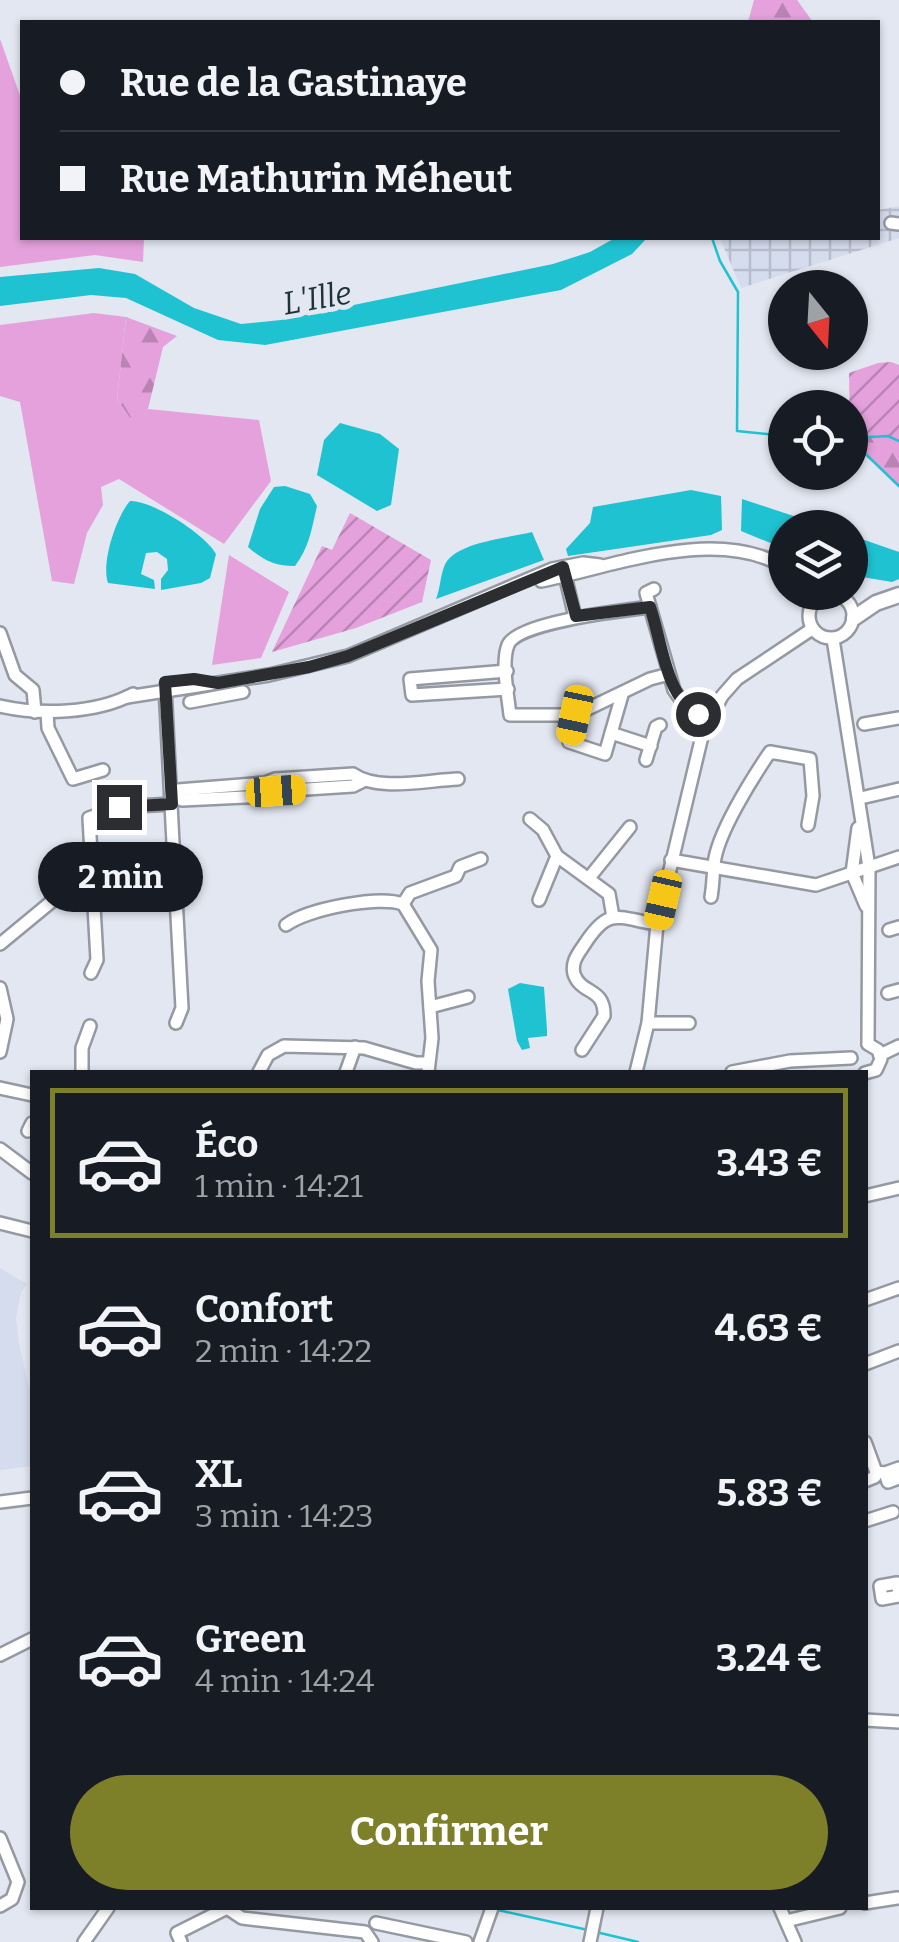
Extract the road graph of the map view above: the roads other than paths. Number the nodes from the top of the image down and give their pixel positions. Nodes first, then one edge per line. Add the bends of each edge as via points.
1 (768, 558) edge
2 (564, 571) junction
3 (654, 589) dead end
4 (899, 595) edge
5 (650, 607) junction
6 (809, 610) edge
7 (852, 611) joint
8 (576, 616) junction
9 (812, 630) junction
10 (0, 632) edge
11 (833, 639) junction
12 (507, 671) junction
13 (668, 674) junction
14 (165, 686) junction
15 (220, 689) junction
16 (508, 689) junction
17 (243, 692) dead end
18 (622, 696) junction
19 (190, 702) dead end
20 (0, 706) edge
21 (41, 712) junction
22 (575, 715) junction
23 (899, 718) edge
24 (708, 719) junction
25 (864, 724) dead end
26 (660, 725) dead end
27 (612, 734) junction
28 (650, 746) junction
29 (646, 760) dead end
30 (104, 770) dead end
31 (458, 779) dead end
32 (899, 789) edge
33 (865, 798) dead end
34 (172, 800) junction
35 (530, 818) dead end
36 (860, 824) junction
37 (808, 825) dead end
38 (630, 826) dead end
39 (557, 856) junction
40 (899, 857) edge
41 (481, 859) dead end
42 (671, 860) junction
43 (714, 868) junction
44 (869, 868) junction
45 (852, 873) junction
46 (589, 878) junction
47 (172, 888) junction
48 (92, 895) junction
49 (711, 897) dead end
50 (539, 900) dead end
51 (404, 904) junction
52 (869, 911) junction
53 (613, 917) junction
54 (286, 924) dead end
55 (657, 924) junction
56 (0, 944) edge
57 (91, 973) dead end
58 (0, 988) edge
59 (468, 997) dead end
60 (430, 1007) junction
61 (176, 1022) dead end
62 (648, 1023) junction
63 (688, 1023) dead end
64 (90, 1026) dead end
65 (868, 1044) junction
66 (899, 1046) edge
67 (355, 1047) junction
68 (582, 1050) dead end
69 (0, 1052) edge
70 (880, 1055) junction
71 (851, 1058) junction
72 (428, 1068) edge
73 (82, 1070) edge
74 (259, 1070) edge
75 (347, 1070) edge
76 (636, 1070) edge
77 (743, 1070) edge
78 (858, 1070) edge
79 (868, 1072) edge
80 (0, 1088) edge
81 (30, 1095) edge
82 (0, 1149) edge
83 (30, 1171) edge
84 (899, 1188) edge
85 (868, 1195) edge
86 (0, 1223) edge
87 (30, 1230) edge
88 (899, 1288) edge
89 (868, 1299) edge
90 (899, 1351) edge
91 (868, 1363) edge
92 (899, 1468) edge
93 (875, 1475) edge
94 (899, 1478) edge
95 (30, 1498) edge
96 (0, 1502) edge
97 (894, 1512) dead end
98 (868, 1520) edge
99 (30, 1640) edge
100 (0, 1656) edge
101 (868, 1720) edge
102 (899, 1722) edge
103 (0, 1838) edge
104 (897, 1898) edge
105 (868, 1903) edge
106 (0, 1906) edge
107 (107, 1910) edge
108 (223, 1910) edge
109 (230, 1910) edge
110 (491, 1910) edge
111 (597, 1910) edge
112 (781, 1910) edge
113 (832, 1910) edge
114 (786, 1921) junction
115 (376, 1923) dead end
116 (799, 1941) edge
117 (84, 1942) edge
118 (181, 1942) edge
119 (372, 1942) edge
120 (466, 1942) edge
121 (480, 1942) edge
122 (590, 1942) edge

1 - 2 street via 728,549
2 - 8 street
2 - 15 street via 348,656
3 - 5 street via 646,592
4 - 7 main road
5 - 8 street
5 - 13 street
6 - 9 street
7 - 11 street via 847,632
8 - 12 street via 514,637
9 - 11 street
9 - 24 street via 737,679
10 - 21 street via 15,675 33,690
11 - 36 street
12 - 16 street
12 - 16 street via 410,680 412,695
13 - 18 street
13 - 24 street via 680,701
14 - 15 street
14 - 21 street
14 - 34 street
15 - 17 street
15 - 19 street
16 - 22 street via 510,716
18 - 22 street
18 - 27 street
20 - 21 street
21 - 30 street via 73,779
22 - 27 street via 569,742 605,754
23 - 25 street
24 - 42 street
26 - 28 street
27 - 28 street
28 - 29 street
31 - 34 street
32 - 33 street
34 - 47 street
34 - 48 street via 89,818
35 - 39 street
36 - 44 street
36 - 45 street
37 - 43 street via 810,759 770,752 725,832
38 - 46 street
39 - 46 street
39 - 50 street
40 - 44 street
41 - 51 street via 410,893
42 - 43 street
42 - 55 street
43 - 45 street via 816,885
43 - 49 street
44 - 45 street
44 - 52 street
45 - 52 street
46 - 53 street via 609,894
47 - 48 street
47 - 61 street via 182,1008
48 - 56 street via 57,898
48 - 57 street via 97,960
51 - 54 street via 353,905
51 - 60 street via 430,946
52 - 65 street
53 - 55 street
53 - 68 street via 597,926 574,962 576,978 601,997 605,1010
55 - 62 street
58 - 69 street via 7,1019
59 - 60 street
60 - 72 street
62 - 63 street
62 - 76 street
64 - 73 street
65 - 70 street
65 - 71 street
66 - 70 street
67 - 72 street
67 - 74 street via 284,1046
67 - 75 street
70 - 79 street via 879,1066
71 - 77 street
71 - 78 street
80 - 81 street
82 - 83 street
84 - 85 street
86 - 87 street
88 - 89 street
90 - 91 street
92 - 93 street
93 - 94 street via 888,1482
95 - 96 street
97 - 98 street
99 - 100 street
101 - 102 street
103 - 106 street via 18,1882 12,1899
104 - 105 street
107 - 117 street
108 - 118 street via 177,1933
109 - 119 street via 242,1918 365,1932
110 - 121 street
111 - 122 street
112 - 114 street
113 - 114 street
114 - 116 street
115 - 120 street

